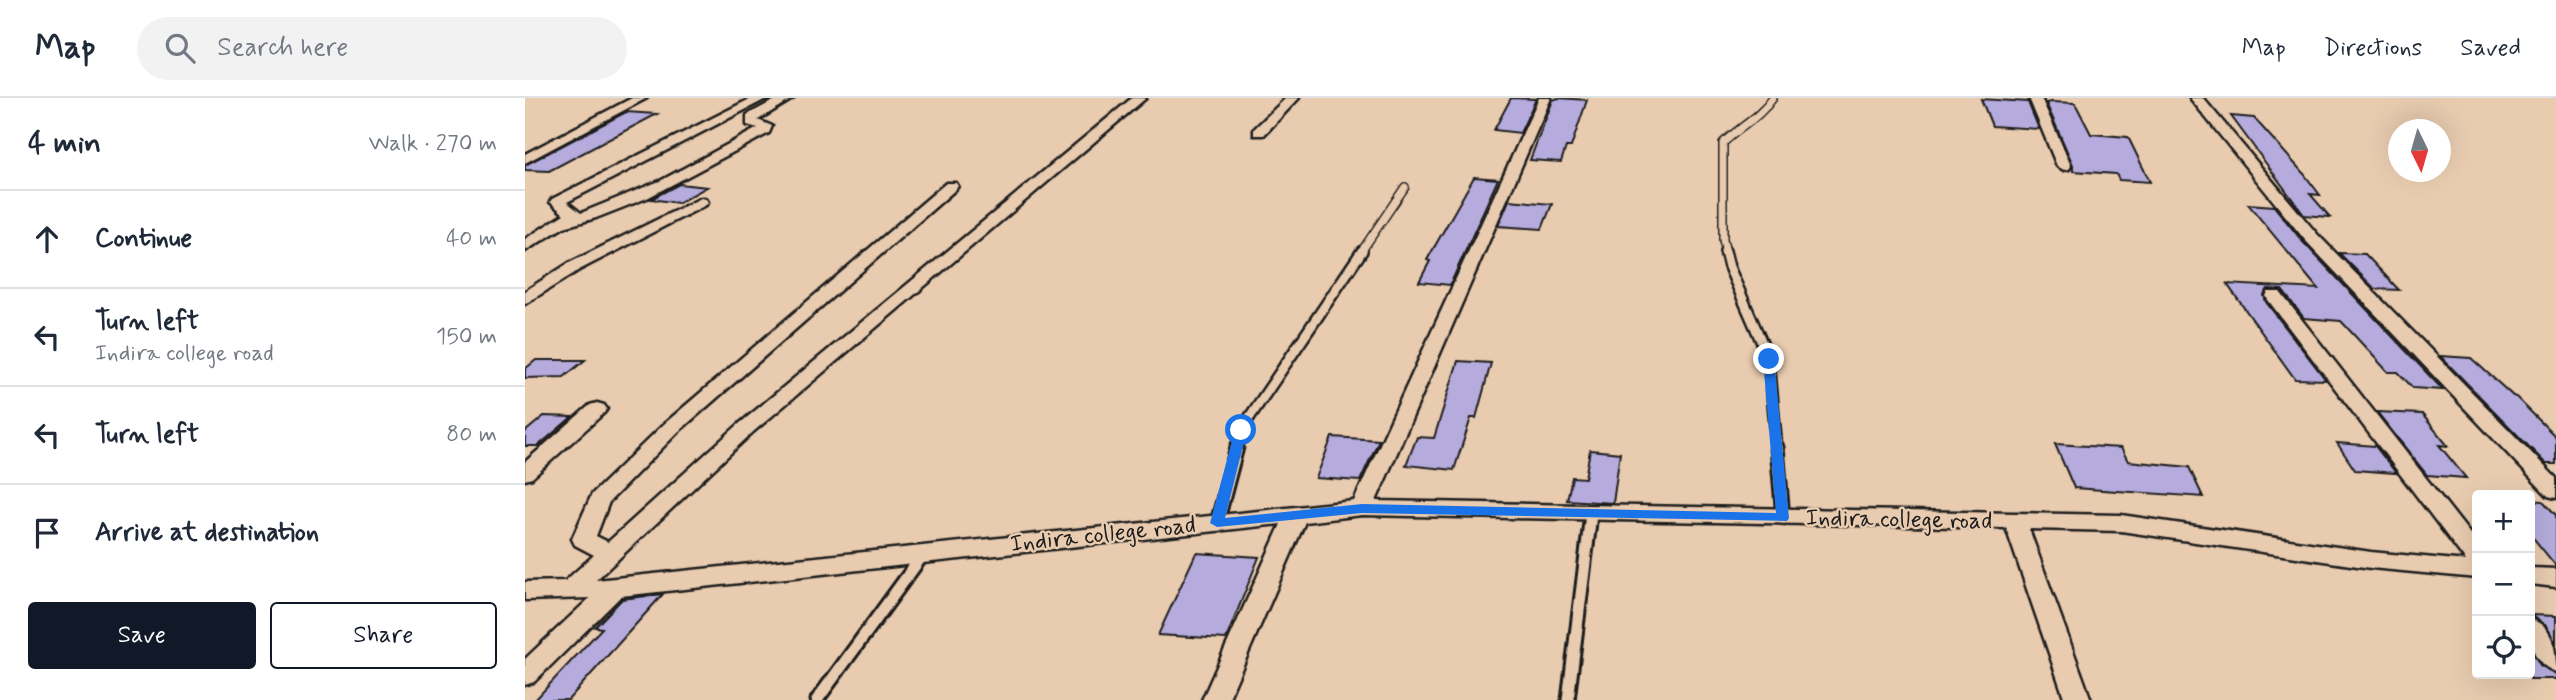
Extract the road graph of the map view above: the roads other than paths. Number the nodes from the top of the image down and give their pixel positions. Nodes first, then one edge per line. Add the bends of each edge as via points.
1 (641, 98) edge
2 (762, 98) edge
3 (788, 98) edge
4 (1140, 98) edge
5 (1293, 98) edge
6 (1545, 98) edge
7 (1773, 98) edge
8 (2035, 98) edge
9 (2196, 98) edge
10 (1259, 132) dead end
11 (525, 159) edge
12 (2064, 166) dead end
13 (951, 186) dead end
14 (1405, 187) dead end
15 (701, 202) dead end
16 (557, 225) junction
17 (525, 246) edge
18 (2274, 296) dead end
19 (525, 299) edge
20 (597, 410) dead end
21 (525, 472) edge
22 (2556, 491) edge
23 (1362, 508) junction
24 (1297, 514) junction
25 (1591, 514) junction
26 (1783, 518) junction
27 (2015, 521) junction
28 (1217, 523) junction
29 (609, 553) junction
30 (2472, 553) edge
31 (922, 555) junction
32 (2472, 570) edge
33 (2535, 576) edge
34 (2556, 578) edge
35 (615, 588) junction
36 (525, 591) edge
37 (569, 592) junction
38 (2535, 635) edge
39 (2556, 662) edge
40 (525, 675) edge
41 (817, 700) edge
42 (1215, 700) edge
43 (1567, 700) edge
44 (2078, 700) edge

1 - 11 street
2 - 16 street via 557,202 575,214
3 - 16 street via 752,118 752,122 765,125 764,130 638,198
4 - 29 street via 746,428
5 - 10 street
6 - 23 street
7 - 26 lane via 1763,113 1723,143 1723,240 1729,267 1769,359
8 - 12 street
9 - 22 street via 2311,237
13 - 29 street via 623,474 600,499 583,539
14 - 28 lane via 1241,430
15 - 19 street via 575,266
16 - 17 street
18 - 30 street
20 - 21 street
23 - 24 street, Indira college road
23 - 25 street, Indira college road
24 - 28 street, Indira college road
24 - 42 street
25 - 26 street, Indira college road
25 - 43 lane
26 - 27 street, Indira college road
27 - 32 street, Indira college road via 2121,523 2371,560
27 - 44 street
28 - 31 street, Indira college road
29 - 37 street
31 - 35 street, Indira college road
31 - 41 lane
33 - 34 street
35 - 37 street, Indira college road
35 - 40 street
36 - 37 street, Indira college road
38 - 39 street

